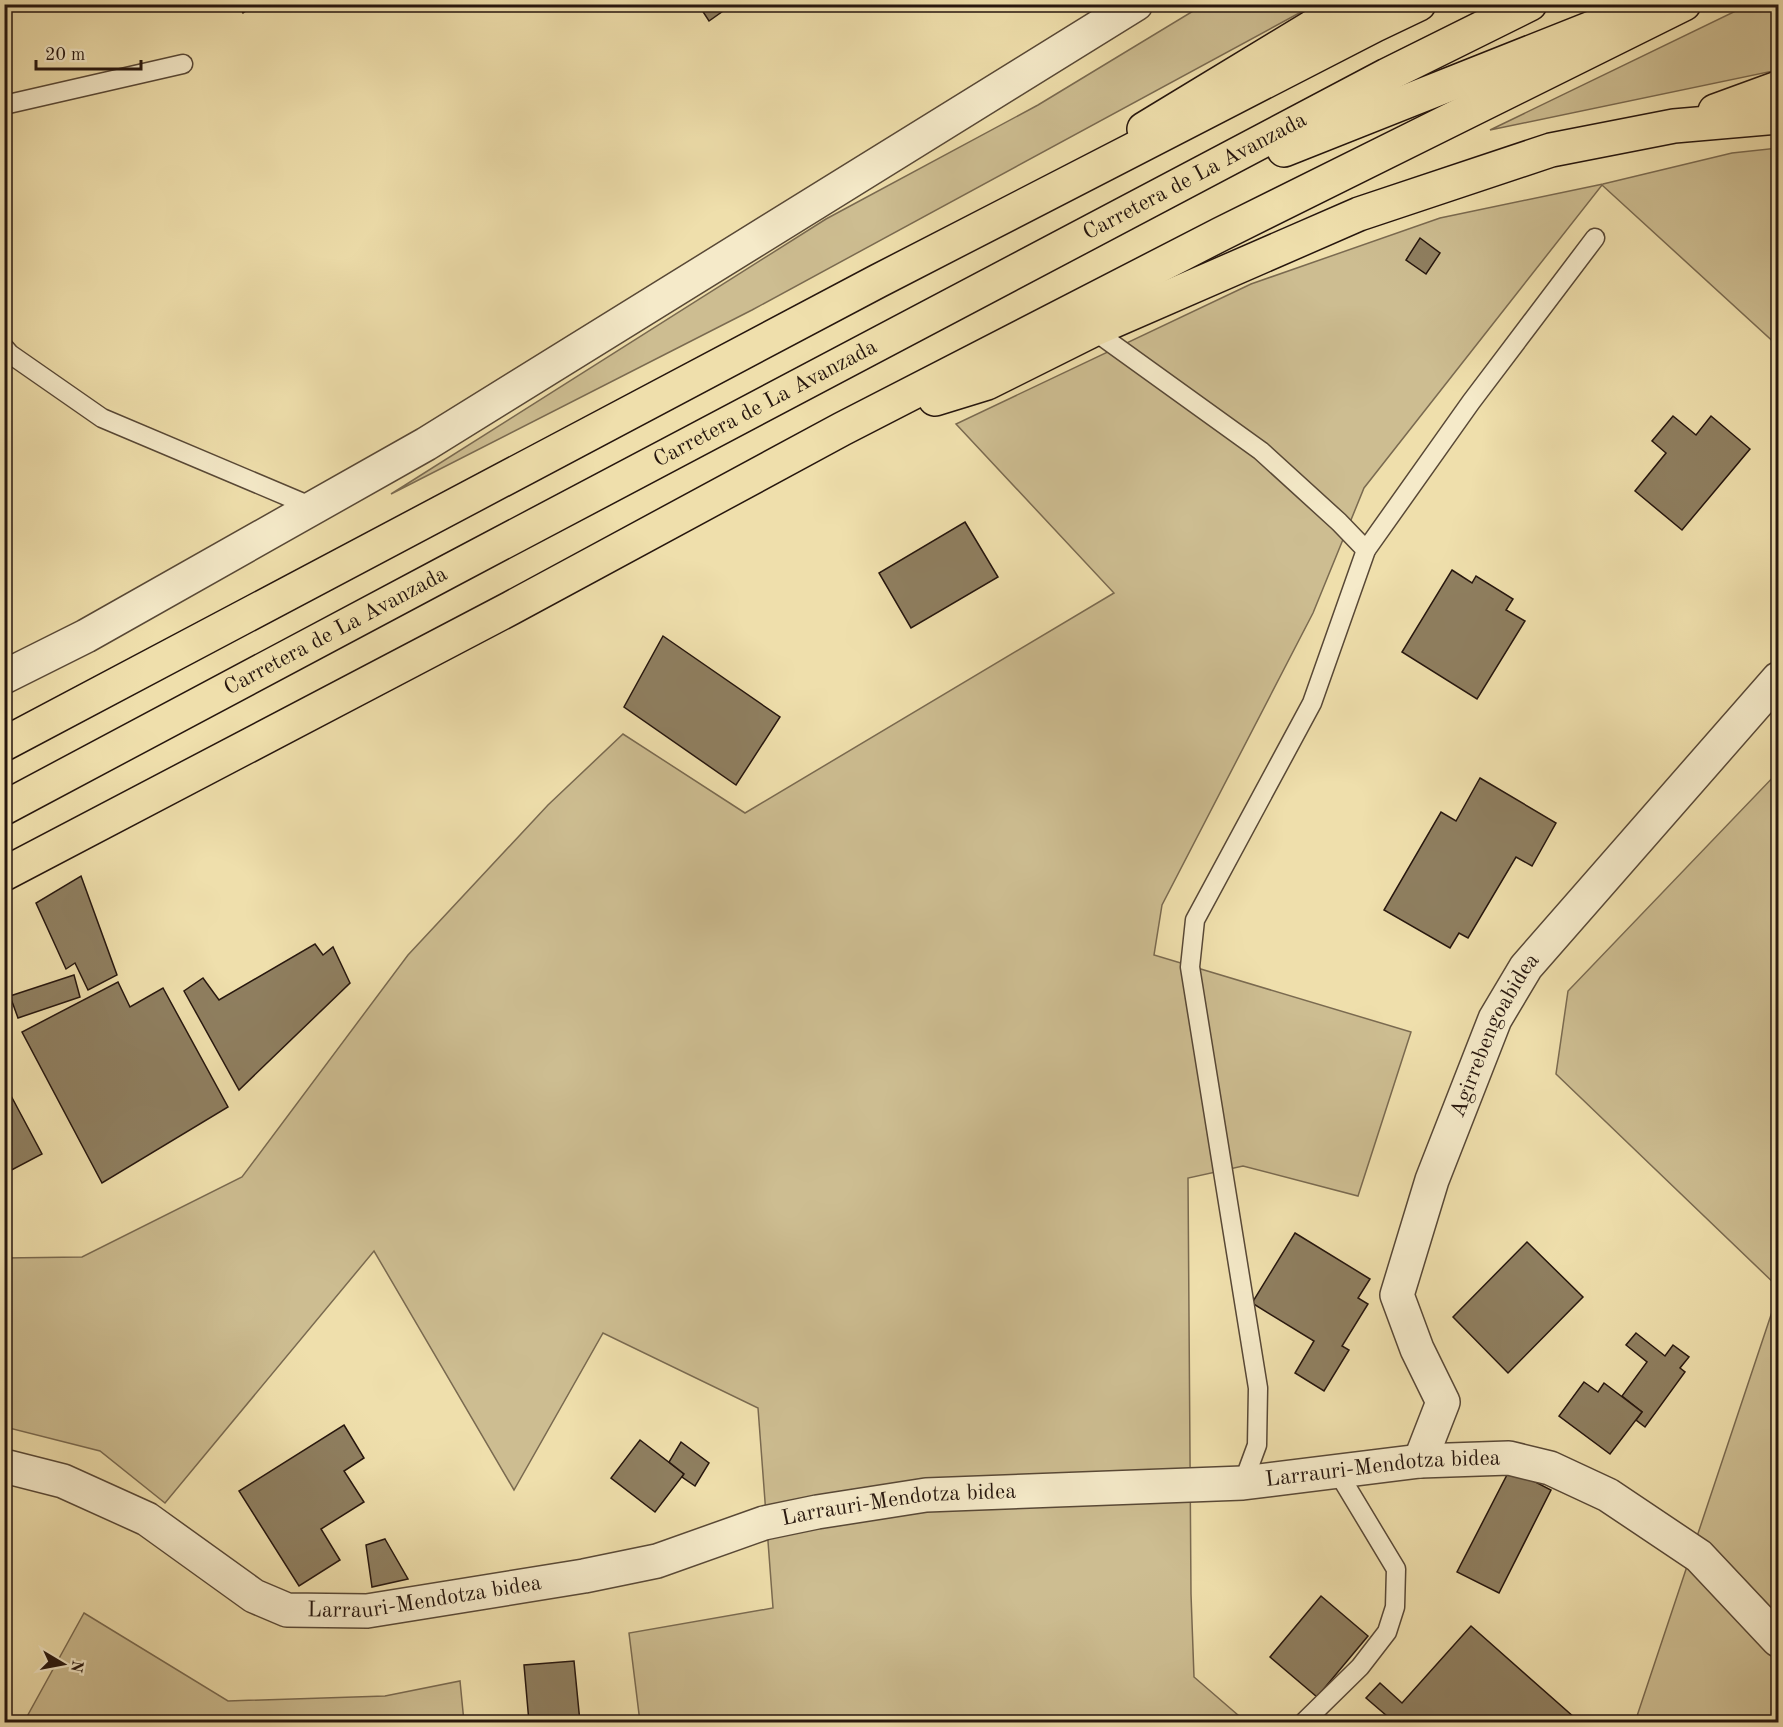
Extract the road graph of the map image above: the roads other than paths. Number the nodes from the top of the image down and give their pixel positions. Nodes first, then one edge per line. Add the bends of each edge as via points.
1 (1136, 4) edge
2 (1350, 4) edge
3 (1419, 4) edge
4 (1530, 4) edge
5 (1652, 4) edge
6 (1684, 4) edge
7 (183, 64) dead end
8 (1779, 88) edge
9 (4, 105) edge
10 (1779, 117) edge
11 (1674, 126) junction
12 (1127, 213) junction
13 (1595, 238) dead end
14 (878, 281) junction
15 (1093, 330) junction
16 (4, 347) edge
17 (842, 429) junction
18 (315, 508) junction
19 (1366, 550) junction
20 (4, 677) edge
21 (1779, 679) edge
22 (4, 744) edge
23 (4, 808) edge
24 (4, 874) edge
25 (1420, 1461) junction
26 (4, 1466) edge
27 (1337, 1471) junction
28 (1243, 1483) junction
29 (1779, 1640) edge
30 (1304, 1722) edge

1 - 18 street via 436,438
2 - 14 main road via 1117,145
3 - 14 main road
4 - 12 main road, Carretera de La Avanzada
5 - 12 main road
6 - 17 main road via 1221,234
7 - 9 lane
8 - 11 main road
10 - 11 main road
11 - 15 main road via 1551,150 1359,214
12 - 23 main road, Carretera de La Avanzada
13 - 19 lane
14 - 22 main road
15 - 17 main road via 987,382
15 - 19 lane via 1261,451
16 - 18 lane via 102,418
17 - 24 main road
18 - 20 street via 86,636
19 - 28 lane via 1312,703 1195,920 1191,967 1258,1388 1257,1445
21 - 25 street, Agirrebengoabidea via 1526,967 1495,1018 1432,1180 1397,1295 1443,1402
25 - 27 street, Larrauri-Mendotza bidea
25 - 29 street, Larrauri-Mendotza bidea via 1509,1458 1550,1468 1608,1495 1699,1556
26 - 28 street, Larrauri-Mendotza bidea via 63,1481 147,1518 255,1596 287,1610 367,1611 584,1576 657,1561 764,1523 926,1495
27 - 28 street, Larrauri-Mendotza bidea
27 - 30 lane via 1396,1569 1395,1607 1387,1632 1360,1667

